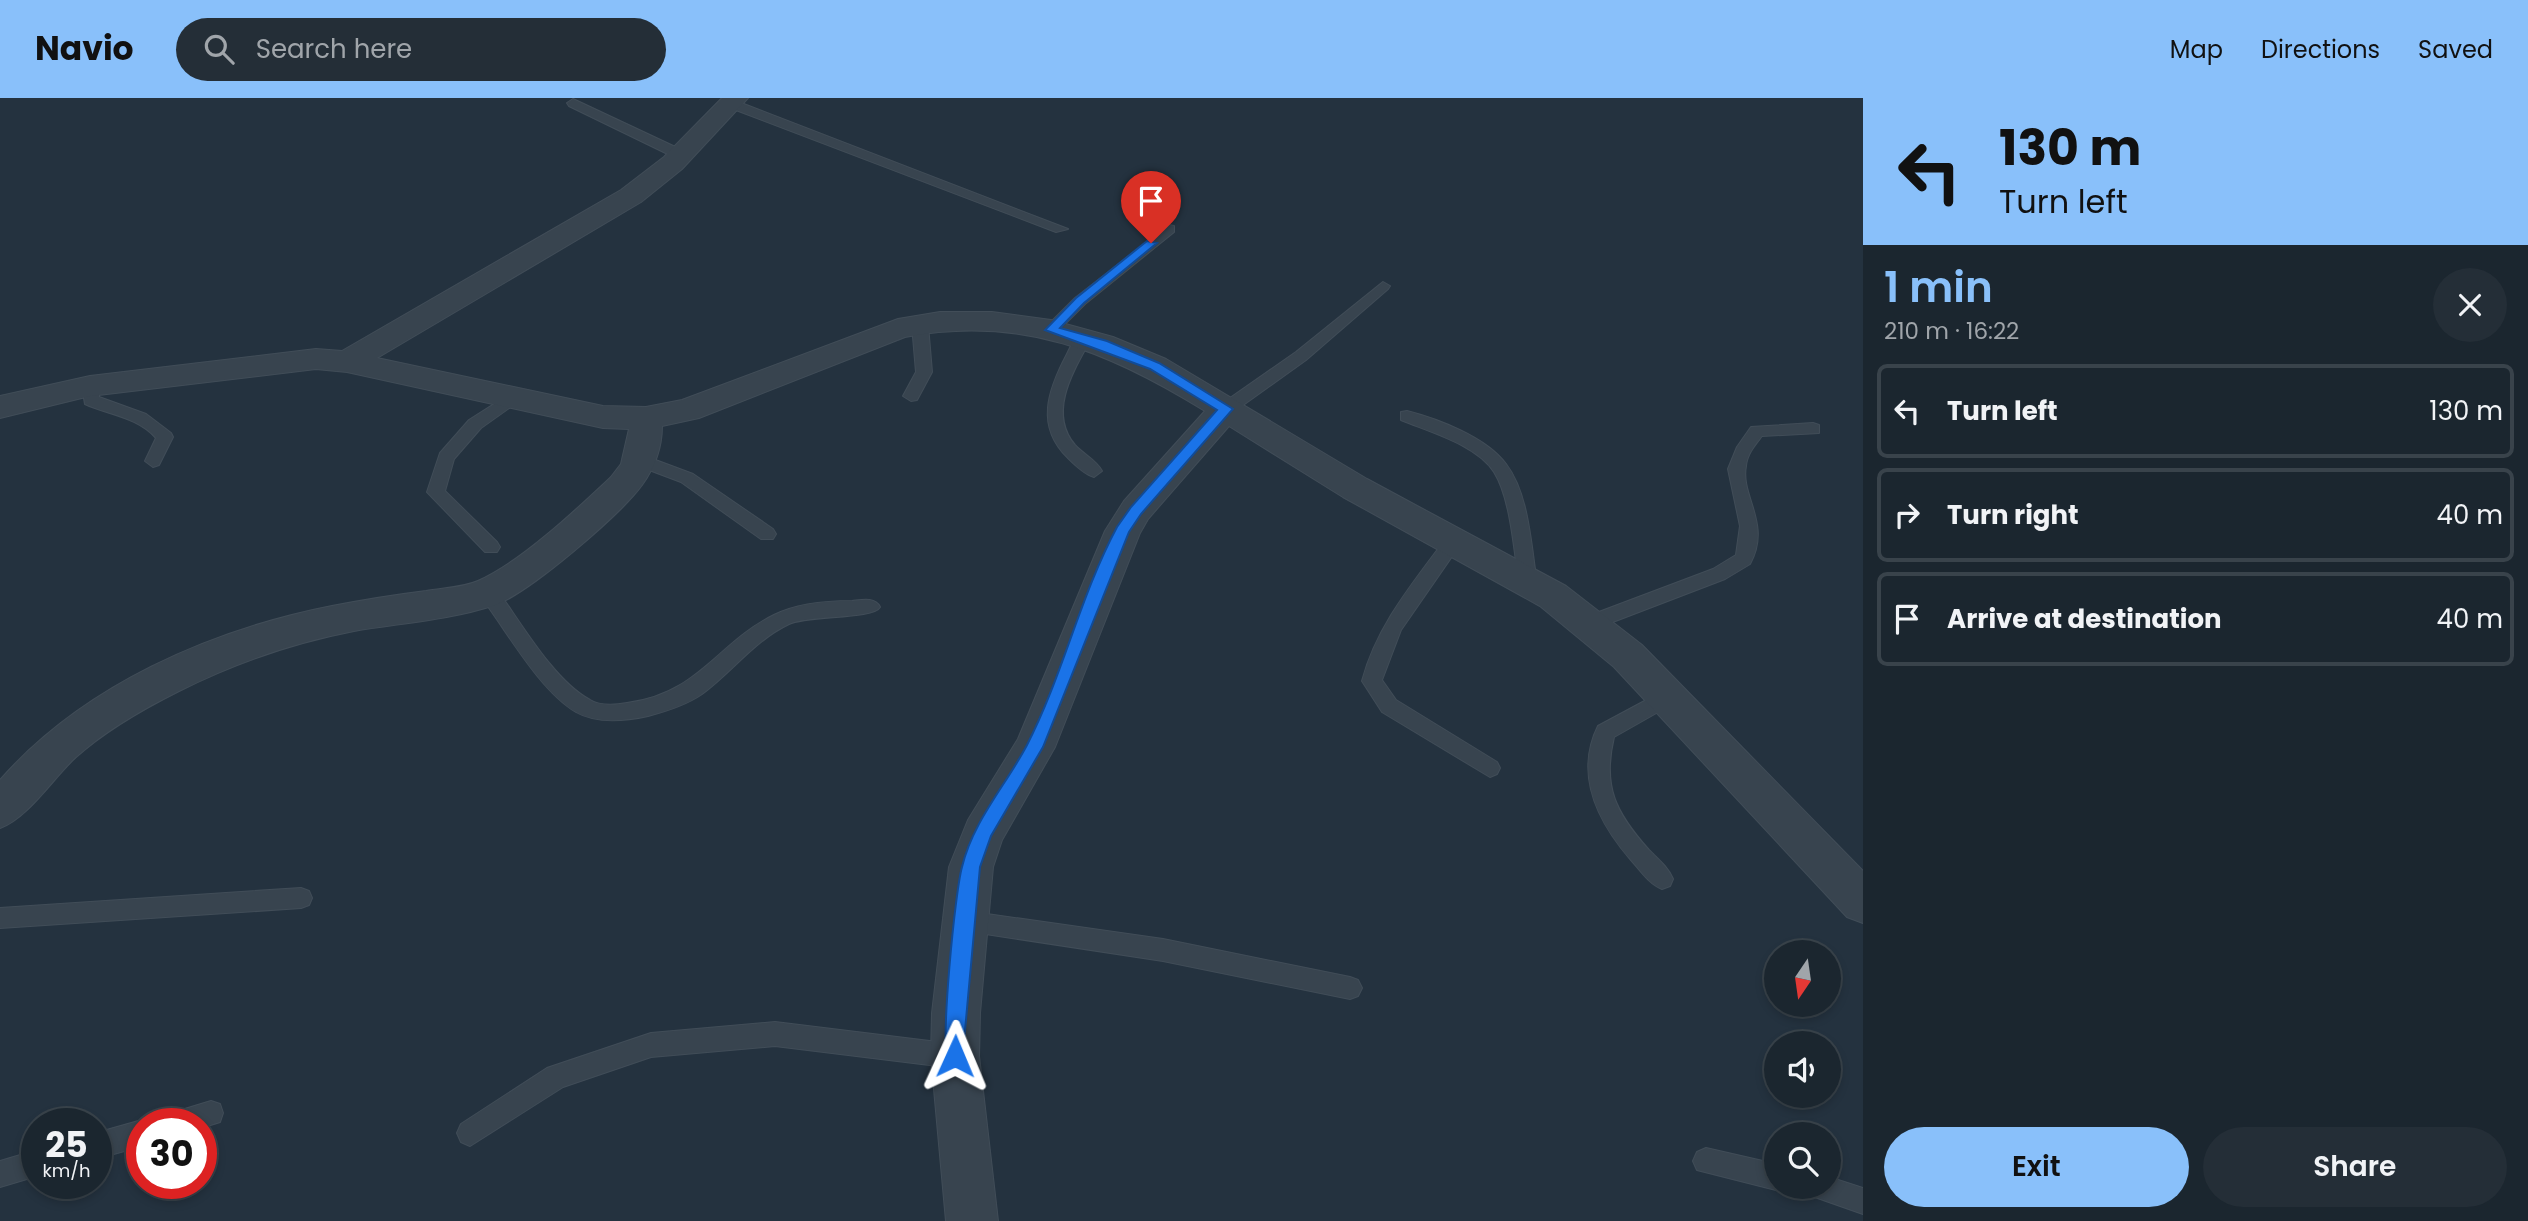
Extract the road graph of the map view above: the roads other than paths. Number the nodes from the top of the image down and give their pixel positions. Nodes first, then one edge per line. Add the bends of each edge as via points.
1 (734, 101) edge
2 (573, 103) dead end
3 (681, 155) junction
4 (1061, 229) dead end
5 (1169, 229) dead end
6 (1383, 286) dead end
7 (920, 325) junction
8 (1067, 334) junction
9 (347, 362) junction
10 (90, 386) junction
11 (911, 396) dead end
12 (513, 397) junction
13 (0, 407) edge
14 (1226, 409) junction
15 (1407, 416) dead end
16 (646, 418) junction
17 (1813, 429) dead end
18 (153, 461) dead end
19 (642, 461) junction
20 (1094, 471) dead end
21 (767, 534) dead end
22 (1454, 542) junction
23 (491, 547) dead end
24 (1528, 583) junction
25 (488, 592) junction
26 (872, 607) dead end
27 (1590, 623) junction
28 (1667, 697) junction
29 (1490, 768) dead end
30 (0, 810) edge
31 (1662, 879) dead end
32 (301, 898) dead end
33 (1863, 902) edge
34 (0, 918) edge
35 (966, 921) junction
36 (1350, 988) dead end
37 (955, 1056) junction
38 (470, 1133) dead end
39 (1706, 1161) dead end
40 (21, 1168) edge
41 (0, 1174) edge
42 (1764, 1174) edge
43 (1841, 1194) edge
44 (1863, 1201) edge
45 (972, 1221) edge

1 - 3 street
1 - 4 lane
2 - 3 lane
3 - 9 street via 631,196
5 - 8 lane via 1080,301
6 - 14 lane via 1301,356
7 - 8 street via 992,321
7 - 11 lane via 924,372
7 - 16 street via 898,329 688,410
8 - 14 street via 1155,366
8 - 20 lane via 1052,405 1056,426 1065,445
9 - 10 street via 291,360
9 - 12 street
10 - 13 street
10 - 18 lane via 91,400 111,411 155,423 165,437
12 - 16 street via 603,417
12 - 23 lane via 475,424 446,457 436,492
14 - 22 street
14 - 35 street via 1122,531 1035,747 983,833 971,867
15 - 24 lane via 1446,433 1501,468
16 - 19 street
17 - 27 lane via 1756,431 1737,455 1736,478 1749,527 1744,559 1719,574
19 - 21 lane via 687,478
19 - 25 street via 627,484 513,579
22 - 24 street
22 - 29 lane via 1392,628 1376,659 1372,681 1389,706
24 - 27 street
25 - 26 lane via 549,672 584,707 611,714 644,709 692,690 774,623 802,612
25 - 30 street via 326,622 251,643 174,675 82,731 44,761
27 - 28 street
28 - 31 lane via 1605,732 1598,771 1606,809
28 - 33 street
32 - 34 lane
35 - 36 lane via 1163,950
35 - 37 street
37 - 38 lane via 775,1034 651,1045 556,1077
37 - 45 street
39 - 42 lane
40 - 41 lane
43 - 44 lane

